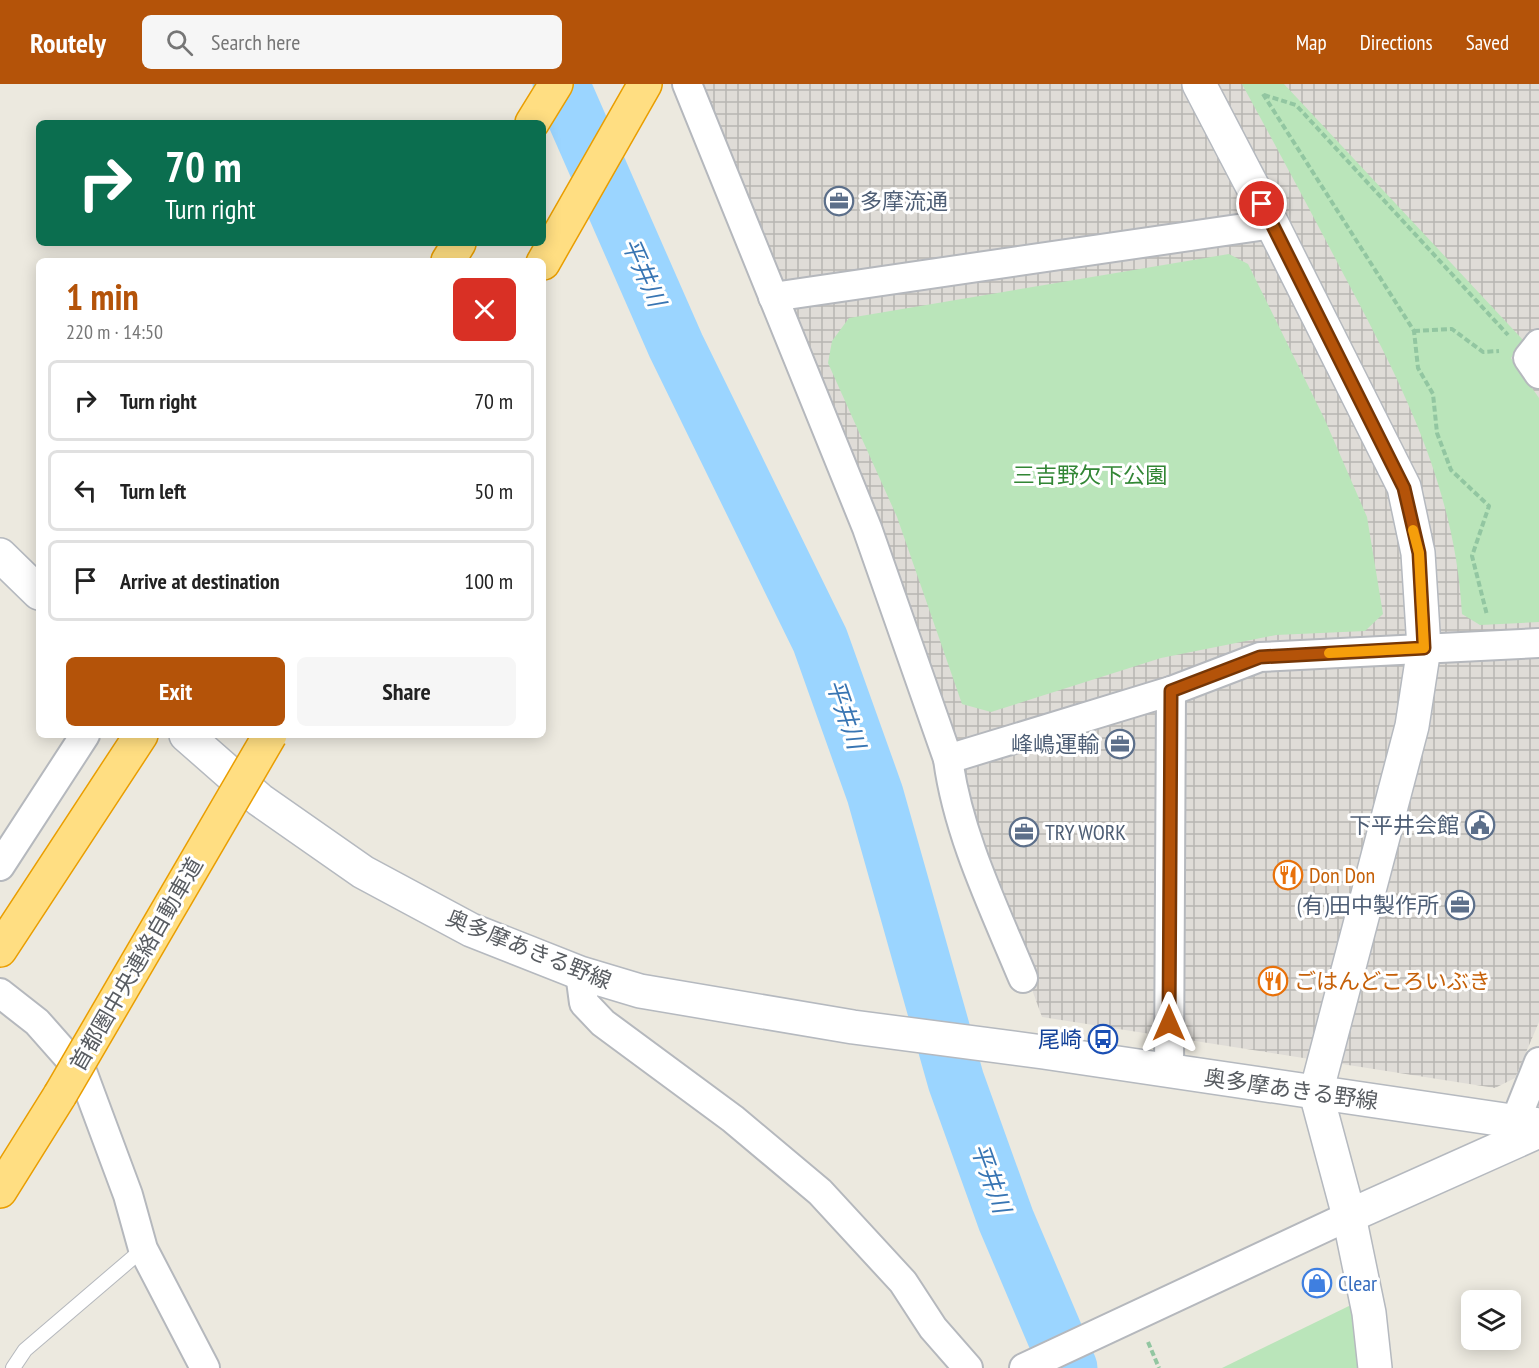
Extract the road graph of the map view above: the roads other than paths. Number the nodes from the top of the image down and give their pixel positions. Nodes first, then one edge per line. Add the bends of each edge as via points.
1 (556, 84) edge
2 (645, 84) edge
3 (687, 84) edge
4 (1199, 84) edge
5 (534, 120) edge
6 (1272, 224) junction
7 (546, 258) edge
8 (773, 297) junction
9 (0, 555) edge
10 (36, 590) edge
11 (1539, 643) edge
12 (1424, 648) junction
13 (1171, 691) junction
14 (83, 738) edge
15 (139, 738) edge
16 (189, 738) edge
17 (268, 738) edge
18 (948, 759) junction
19 (0, 866) edge
20 (0, 950) edge
21 (580, 973) junction
22 (1023, 978) dead end
23 (0, 993) edge
24 (1539, 1062) edge
25 (1169, 1071) junction
26 (1316, 1093) junction
27 (1531, 1126) edge
28 (0, 1191) edge
29 (1349, 1216) junction
30 (143, 1249) junction
31 (13, 1368) edge
32 (206, 1368) edge
33 (968, 1368) edge
34 (1024, 1368) edge
35 (1375, 1368) edge

1 - 5 highway
2 - 7 highway
3 - 8 street
4 - 6 street
6 - 8 street
6 - 12 street via 1404,488 1419,553
8 - 18 street via 867,528
9 - 10 street
11 - 12 street
12 - 13 street via 1260,657
12 - 26 street via 1412,726
13 - 18 street
13 - 25 street
14 - 19 street
15 - 20 highway
16 - 21 street, 奥多摩あきる野線 via 260,800 363,872 471,930
17 - 28 highway, 首都圏中央連絡自動車道, bridge
18 - 22 street via 953,795
21 - 25 street, 奥多摩あきる野線 via 640,991 853,1027
21 - 33 street via 584,1003 603,1023 733,1119 820,1192 903,1282 933,1328
23 - 30 street via 38,1022 83,1074 128,1195
24 - 27 street
25 - 26 street, 奥多摩あきる野線
26 - 27 street, 奥多摩あきる野線
26 - 29 street
27 - 29 street
29 - 34 street
29 - 35 street via 1369,1313
30 - 31 lane via 25,1350
30 - 32 street

